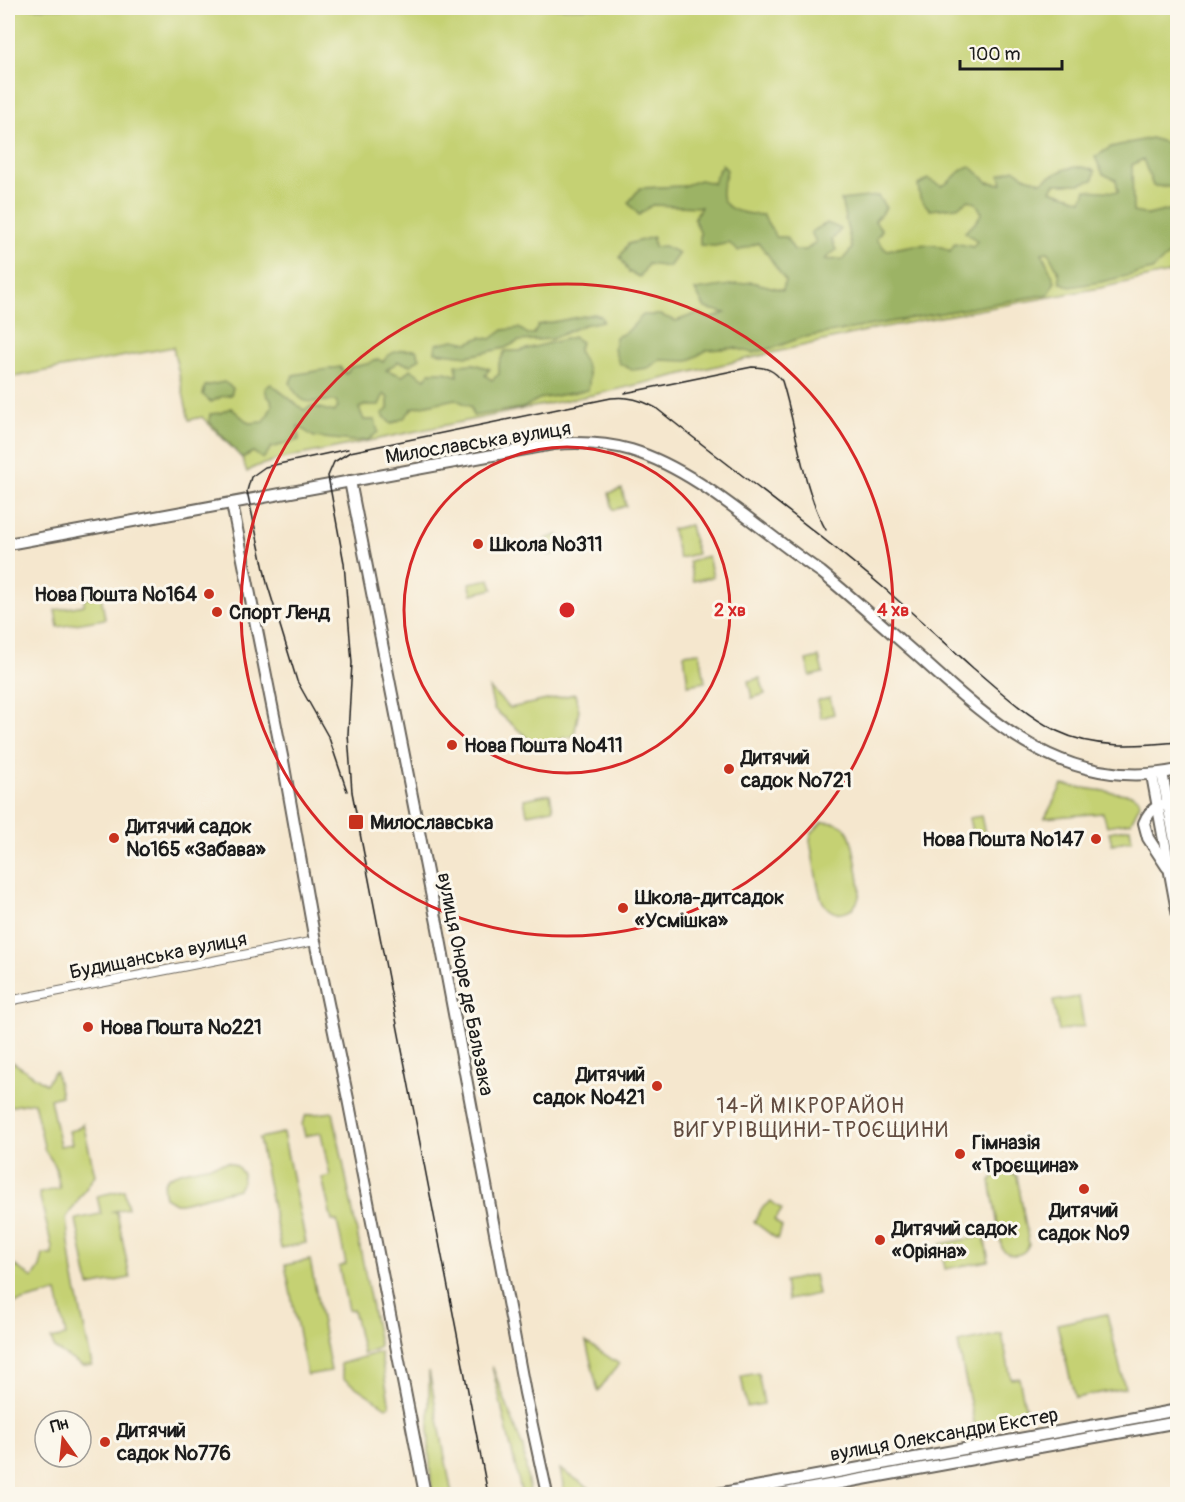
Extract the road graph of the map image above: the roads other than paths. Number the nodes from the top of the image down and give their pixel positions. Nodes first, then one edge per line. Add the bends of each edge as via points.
1 (350, 481) junction
2 (232, 504) junction
3 (8, 544) edge
4 (1178, 770) edge
5 (1157, 774) junction
6 (1167, 806) edge
7 (1178, 856) edge
8 (1169, 870) junction
9 (1178, 916) edge
10 (315, 941) junction
11 (8, 1001) edge
12 (1178, 1410) edge
13 (1178, 1422) edge
14 (425, 1494) edge
15 (547, 1494) edge
16 (717, 1494) edge
17 (780, 1494) edge

1 - 2 street, Милославська вулиця
1 - 5 street, Милославська вулиця via 553,444 577,442 647,456 693,480 752,519 821,572 1010,734 1070,764 1104,773
1 - 15 street, вулиця Оноре де Бальзака
2 - 3 street, Милославська вулиця
2 - 10 street
4 - 5 street, Милославська вулиця
5 - 6 street
6 - 7 street
6 - 8 street
6 - 8 street via 1146,818 1144,829
8 - 9 street
10 - 11 street, Будищанська вулиця
10 - 14 street
12 - 16 street, вулиця Олександри Екстер
13 - 17 street, вулиця Олександри Екстер

